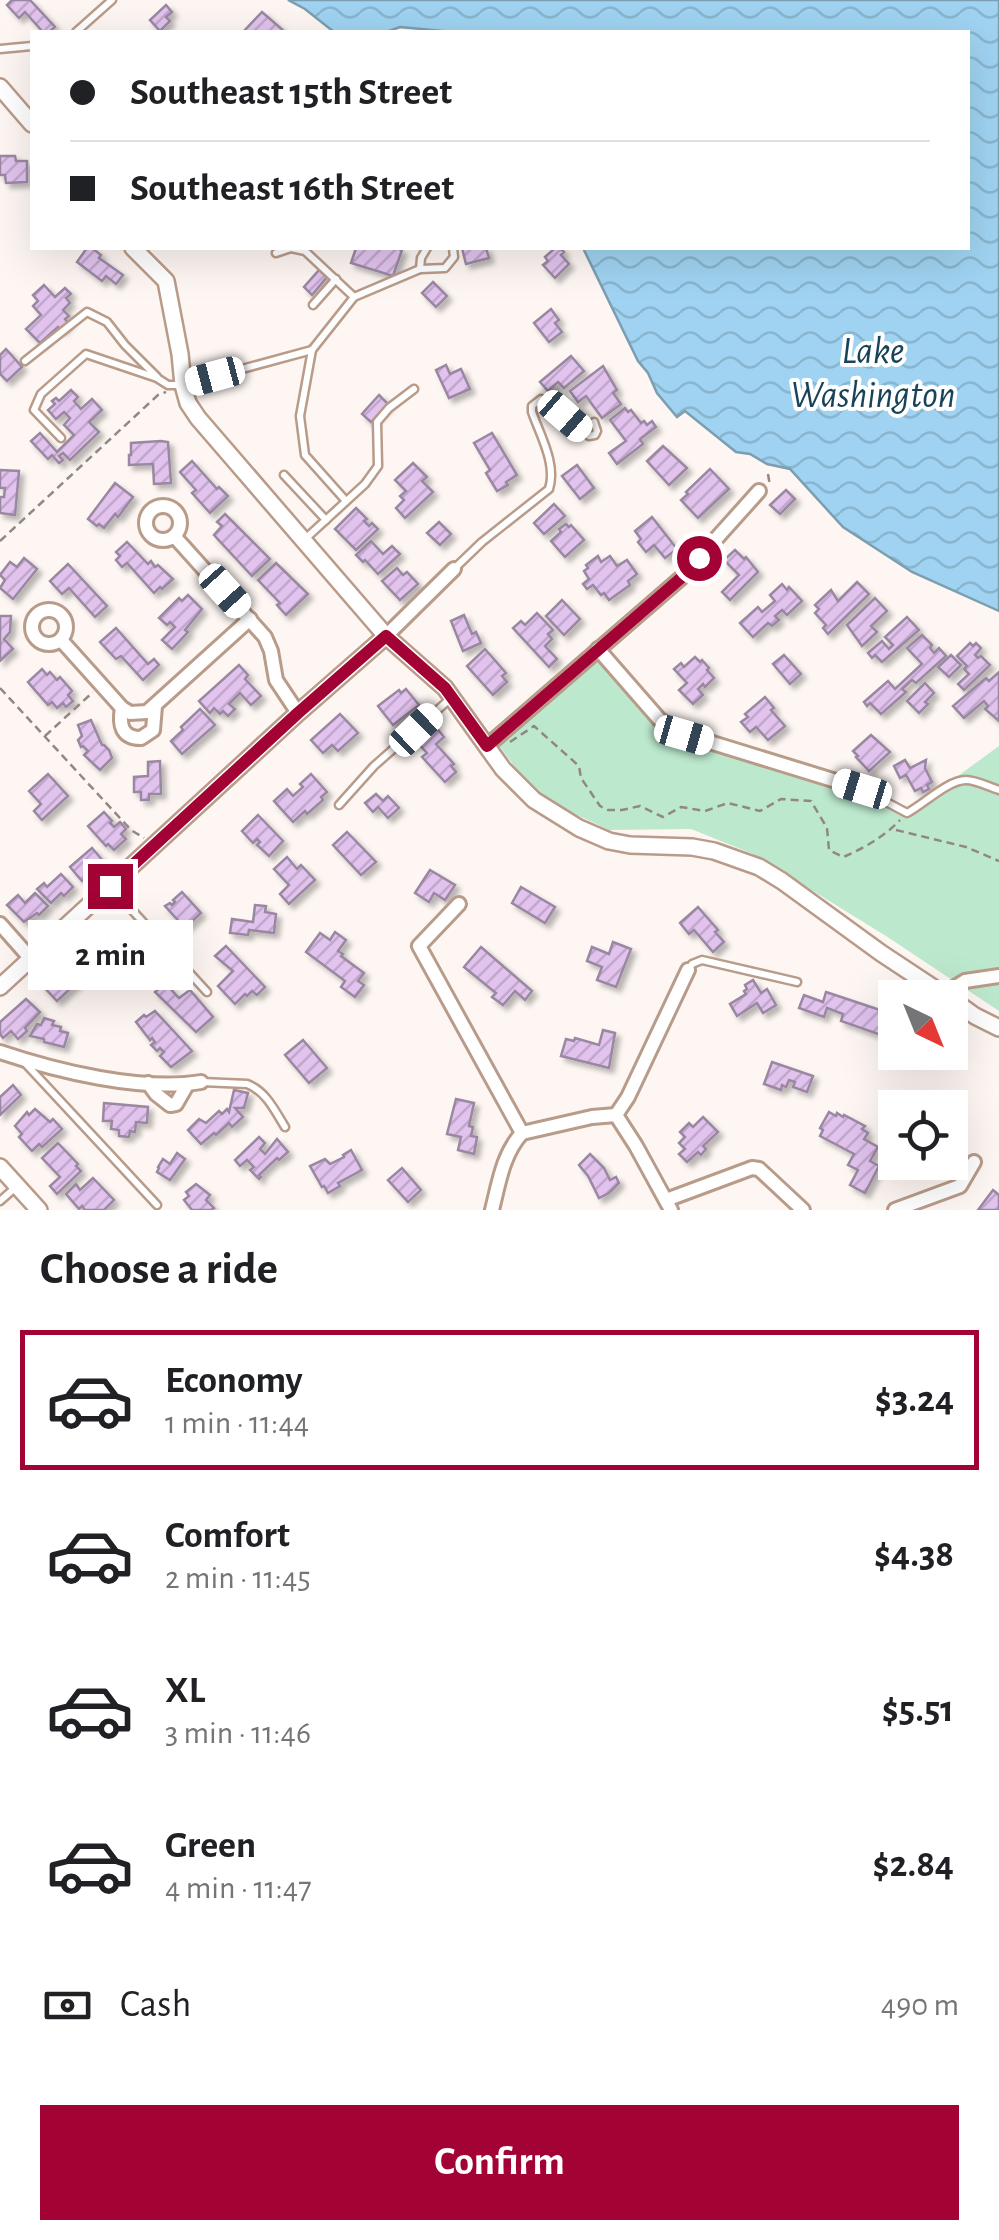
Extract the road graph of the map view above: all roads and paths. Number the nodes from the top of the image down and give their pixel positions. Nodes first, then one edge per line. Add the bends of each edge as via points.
1 (112, 0) edge
2 (78, 30) edge
3 (30, 46) edge
4 (0, 50) edge
5 (0, 87) edge
6 (30, 122) edge
7 (135, 250) edge
8 (284, 250) edge
9 (298, 250) edge
10 (426, 250) edge
11 (453, 250) edge
12 (276, 253) dead end
13 (420, 269) junction
14 (336, 279) junction
15 (354, 297) junction
16 (314, 305) dead end
17 (312, 350) junction
18 (25, 361) dead end
19 (158, 378) junction
20 (183, 384) junction
21 (414, 389) dead end
22 (594, 422) dead end
23 (61, 438) dead end
24 (284, 475) dead end
25 (759, 491) dead end
26 (346, 502) junction
27 (326, 520) junction
28 (174, 536) dead end
29 (0, 541) edge
30 (303, 541) junction
31 (454, 569) joint
32 (250, 618) junction
33 (386, 636) junction
34 (61, 640) dead end
35 (598, 649) junction
36 (102, 685) junction
37 (0, 688) edge
38 (452, 697) junction
39 (155, 706) junction
40 (122, 708) junction
41 (298, 713) junction
42 (45, 736) junction
43 (490, 750) junction
44 (862, 789) joint
45 (999, 790) edge
46 (339, 805) dead end
47 (907, 813) junction
48 (892, 829) junction
49 (152, 848) junction
50 (999, 861) edge
51 (110, 886) junction
52 (459, 904) dead end
53 (0, 924) edge
54 (31, 959) junction
55 (688, 970) joint
56 (999, 976) edge
57 (923, 980) edge
58 (968, 981) edge
59 (797, 982) dead end
60 (0, 986) edge
61 (207, 992) dead end
62 (968, 1011) edge
63 (999, 1028) edge
64 (0, 1052) edge
65 (20, 1059) junction
66 (148, 1083) junction
67 (194, 1084) junction
68 (616, 1115) junction
69 (285, 1127) dead end
70 (522, 1133) junction
71 (974, 1162) dead end
72 (0, 1167) edge
73 (16, 1186) junction
74 (0, 1201) edge
75 (158, 1205) dead end
76 (669, 1205) edge
77 (39, 1210) edge
78 (492, 1210) edge
79 (803, 1210) edge
80 (894, 1210) edge

1 - 2 lane
3 - 4 lane
5 - 6 street
7 - 20 street via 166,281
8 - 12 lane
9 - 14 lane
10 - 13 lane
11 - 13 lane via 445,268
13 - 15 lane
14 - 15 lane
14 - 16 lane
15 - 17 lane
17 - 20 lane
17 - 26 lane via 300,416 305,455
18 - 19 lane via 87,312 107,322
19 - 20 lane
19 - 23 lane via 86,354 41,394 34,410
20 - 29 path via 158,395
20 - 30 street via 198,418
21 - 26 lane via 378,422 378,466
22 - 31 lane via 589,436 548,402 536,401 532,412 551,466 549,489
24 - 27 lane
25 - 35 street via 681,578
26 - 27 lane
27 - 30 lane
28 - 32 street
30 - 33 street
31 - 33 street
32 - 39 street
32 - 41 street via 269,644 276,680
33 - 38 street
33 - 41 street
34 - 36 street
35 - 43 street
35 - 44 street via 677,732
36 - 40 street
36 - 42 path
37 - 42 path
38 - 43 street
38 - 46 lane
39 - 40 street via 138,713
39 - 40 street via 153,730 136,739 121,727
41 - 49 street
42 - 49 path
43 - 48 path via 534,726 579,766 590,793 608,810 640,806 663,816 681,806 705,811 728,803 760,811 781,799 811,801 826,828 828,850 842,857
43 - 57 street via 534,800 578,828 609,841 692,847 759,867
44 - 47 lane
45 - 47 lane via 967,780
47 - 48 path
48 - 50 path
49 - 51 street
51 - 54 street
51 - 61 lane
52 - 70 street via 419,946
53 - 54 street
54 - 60 street
55 - 59 lane via 702,960
55 - 68 street
56 - 58 street
62 - 63 street
64 - 65 street
65 - 66 street
65 - 75 lane
66 - 67 street
66 - 67 street via 170,1105
67 - 69 lane via 254,1086
68 - 70 street
68 - 76 street
70 - 78 street via 506,1156
71 - 80 street via 960,1186
72 - 73 street
73 - 74 lane
73 - 77 street
76 - 79 street via 752,1168

